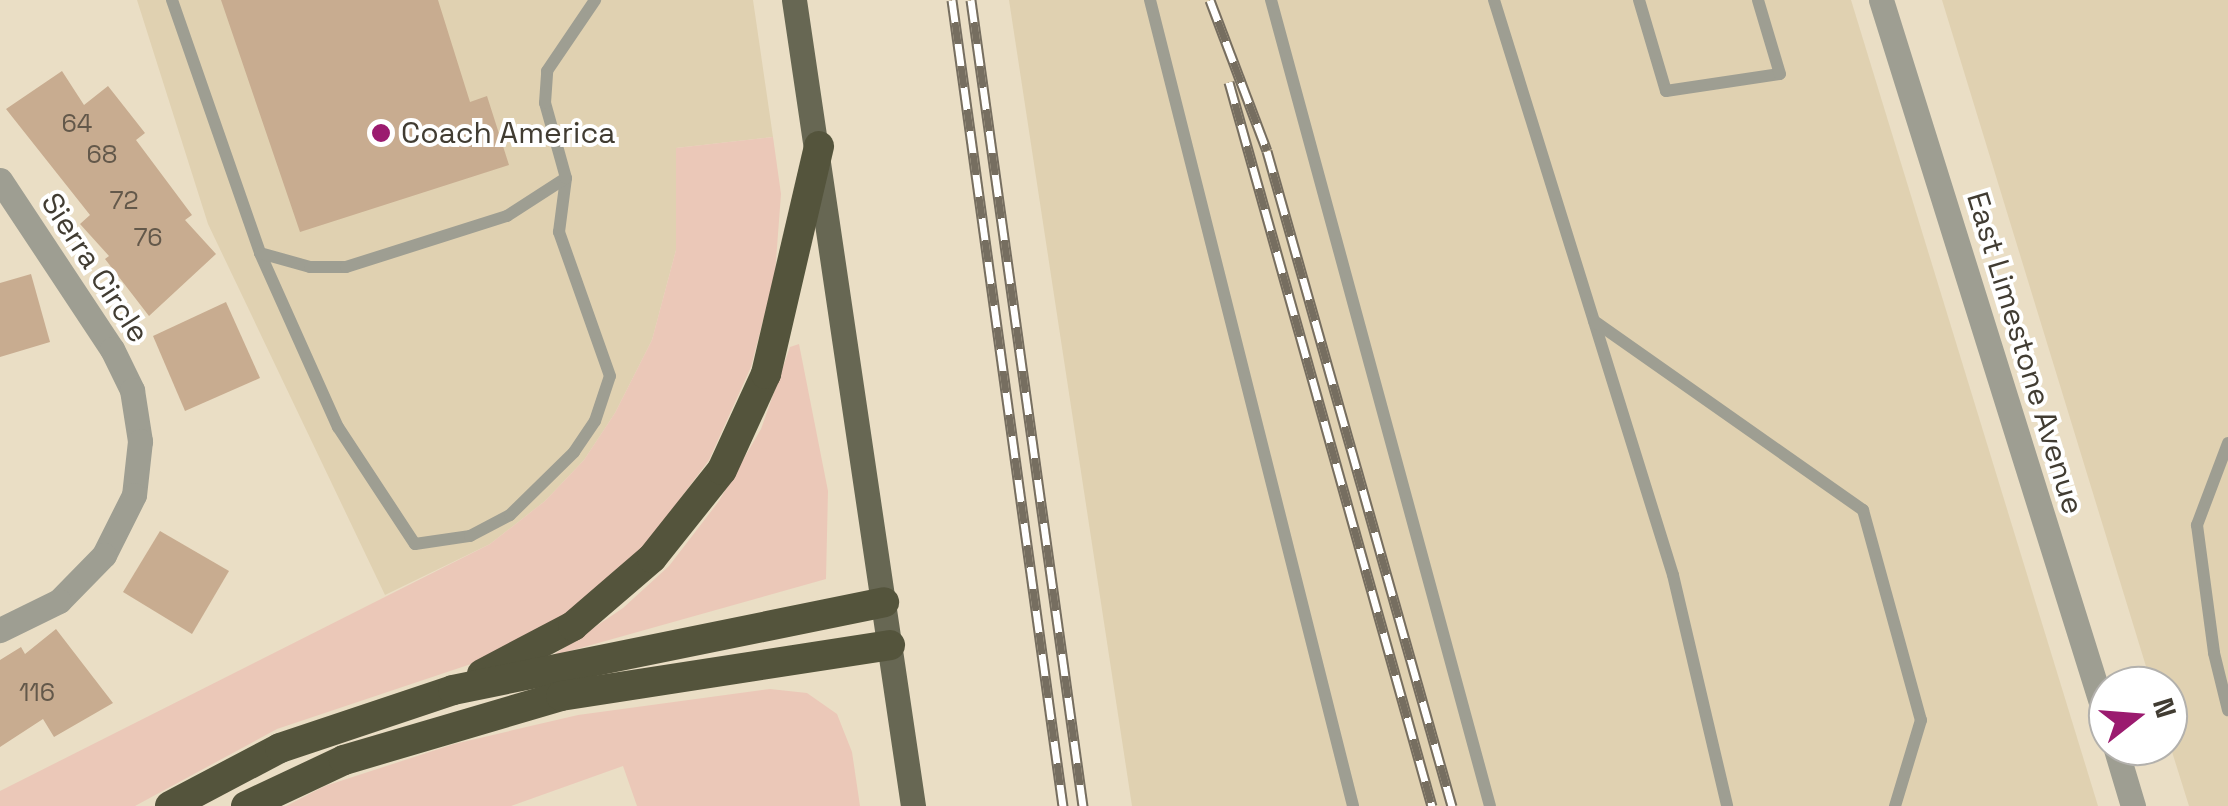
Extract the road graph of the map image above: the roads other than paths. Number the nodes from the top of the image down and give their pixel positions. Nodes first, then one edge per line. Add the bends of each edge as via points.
1 (172, 0) edge
2 (595, 0) edge
3 (794, 0) edge
4 (1150, 0) edge
5 (1271, 0) edge
6 (1494, 0) edge
7 (1639, 0) edge
8 (1758, 0) edge
9 (1881, 0) edge
10 (819, 146) junction
11 (566, 178) junction
12 (0, 180) edge
13 (260, 253) junction
14 (1594, 321) junction
15 (2228, 443) edge
16 (884, 602) junction
17 (0, 630) edge
18 (890, 645) junction
19 (2090, 666) edge
20 (453, 690) junction
21 (2228, 710) edge
22 (2120, 766) edge
23 (170, 806) edge
24 (246, 806) edge
25 (914, 806) edge
26 (1353, 806) edge
27 (1490, 806) edge
28 (1727, 806) edge
29 (1895, 806) edge
30 (2133, 806) edge

1 - 13 lane
2 - 11 lane via 547,71 544,102
3 - 10 main road
4 - 26 lane
5 - 27 lane
6 - 14 lane
7 - 8 lane via 1666,91 1780,74
9 - 19 street, East Limestone Avenue
10 - 16 main road
10 - 20 highway via 766,374 722,470 652,558 572,626
11 - 13 lane via 507,216 346,267 310,267
11 - 13 lane via 559,232 610,376 595,421 574,452 510,515 470,536 416,544 338,427
12 - 17 street, Sierra Circle via 112,349 132,390 140,441 134,495 104,555 59,600
14 - 28 lane via 1673,575
14 - 29 lane via 1862,510 1920,720
15 - 21 lane via 2197,525
16 - 18 main road
16 - 20 highway
18 - 24 highway via 561,696 344,760
18 - 25 main road
20 - 23 highway via 280,748
22 - 30 street

